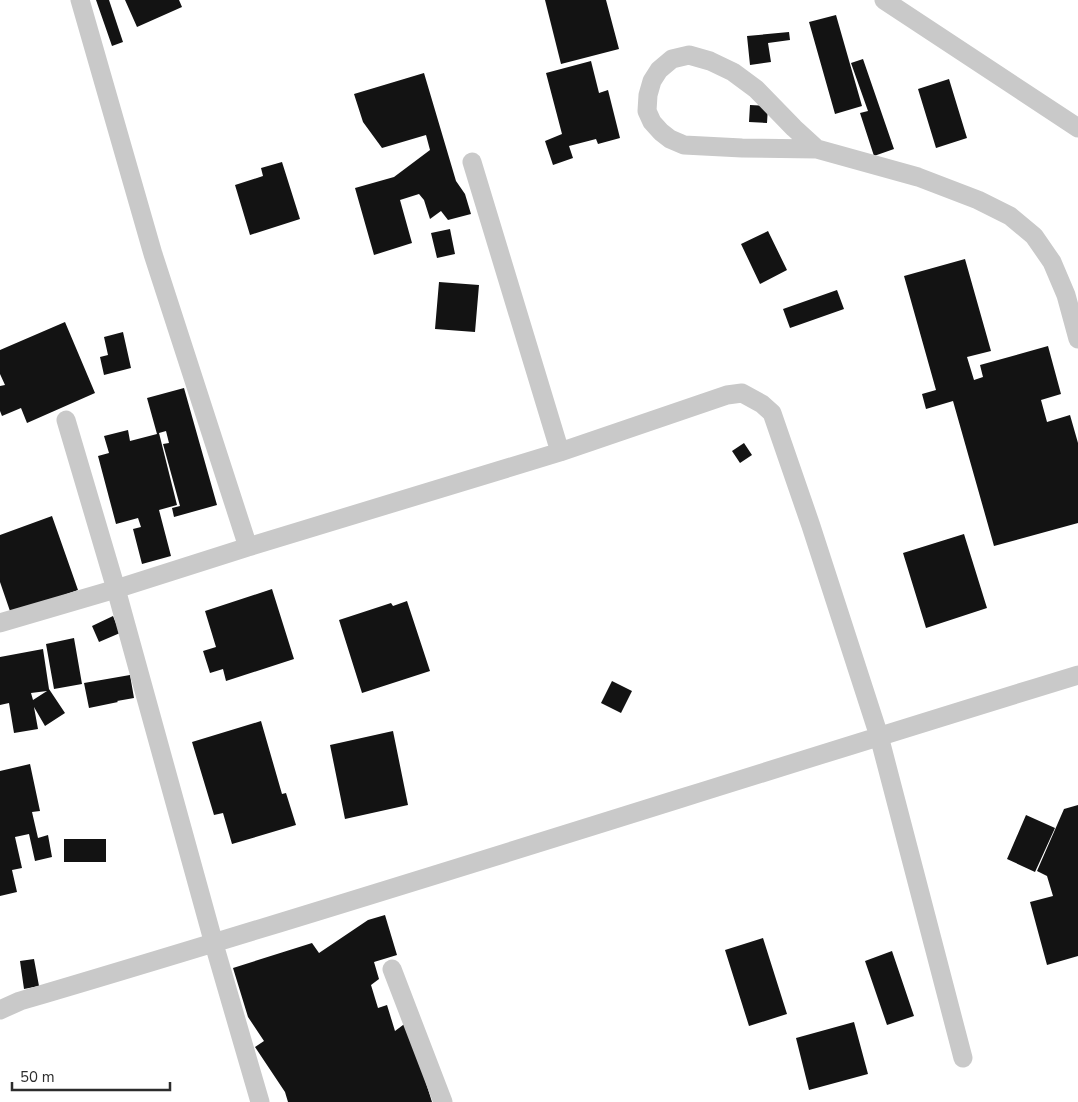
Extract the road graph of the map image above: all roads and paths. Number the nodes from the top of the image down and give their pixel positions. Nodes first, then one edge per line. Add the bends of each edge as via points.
1 (80, 0) edge
2 (884, 0) edge
3 (1078, 128) edge
4 (817, 149) junction
5 (472, 162) dead end
6 (1078, 339) edge
7 (66, 420) dead end
8 (560, 452) junction
9 (248, 547) junction
10 (116, 589) junction
11 (0, 623) edge
12 (1078, 675) edge
13 (879, 736) junction
14 (214, 944) junction
15 (392, 969) dead end
16 (0, 1010) edge
17 (963, 1058) dead end
18 (260, 1102) edge
19 (443, 1102) edge

1 - 9 street via 153,254
2 - 3 street
4 - 4 street via 756,89 733,72 710,61 689,55 672,59 652,81 648,95 652,122 660,132 684,145
4 - 6 street via 918,177 1010,216 1034,236 1052,262 1066,295
5 - 8 street
7 - 10 street
8 - 9 street
8 - 13 street via 727,396 742,393 762,404 772,413
9 - 10 street
10 - 11 street
10 - 14 street
12 - 13 street
13 - 14 street
13 - 17 street
14 - 16 street
14 - 18 street
15 - 19 street

